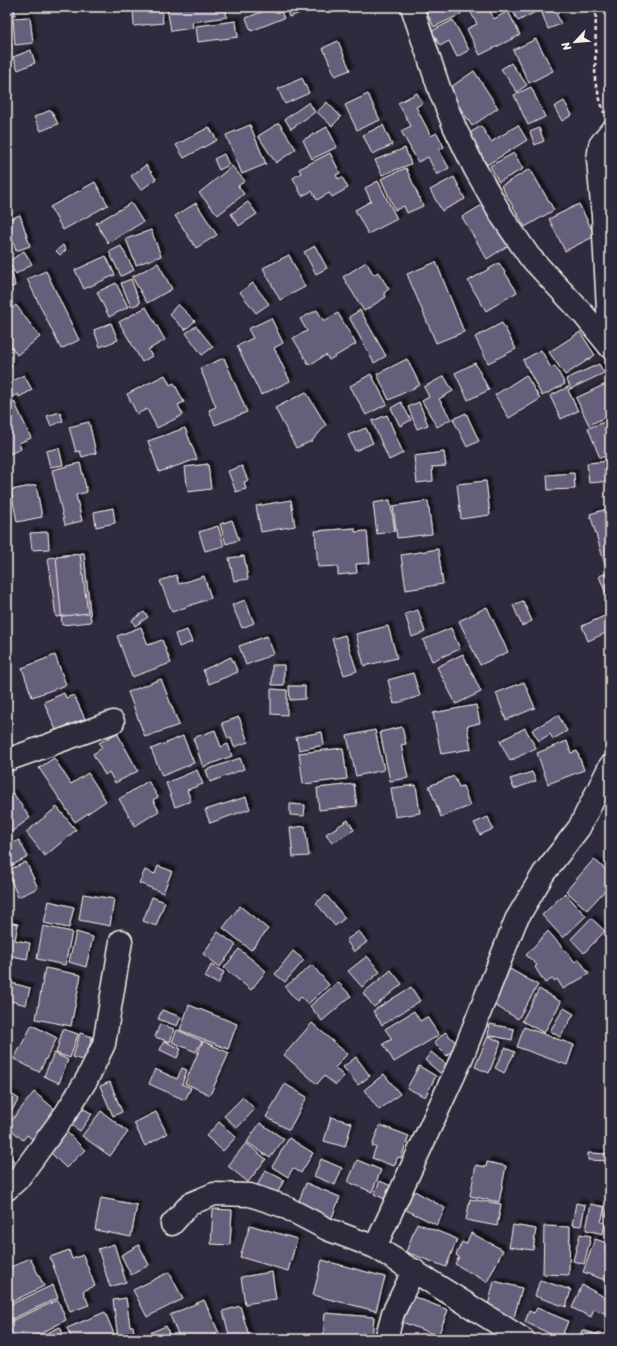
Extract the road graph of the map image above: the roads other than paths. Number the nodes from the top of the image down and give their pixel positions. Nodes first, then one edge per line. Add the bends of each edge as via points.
1 (412, 7) edge
2 (609, 125) edge
3 (610, 347) edge
4 (113, 722) dead end
5 (7, 760) edge
6 (610, 766) edge
7 (121, 941) dead end
8 (7, 1189) edge
9 (172, 1224) dead end
10 (375, 1247) junction
11 (414, 1270) junction
12 (386, 1339) edge
13 (523, 1339) edge

1 - 3 street via 455,128 503,218 529,256
2 - 3 street via 600,145 598,160
4 - 5 street
6 - 10 street via 579,828 544,873 516,920 460,1062
7 - 8 street via 104,1044 66,1113 18,1179
9 - 10 street via 190,1204 214,1194 250,1195 284,1206 328,1229
10 - 11 street
11 - 12 street via 393,1313
11 - 13 street

